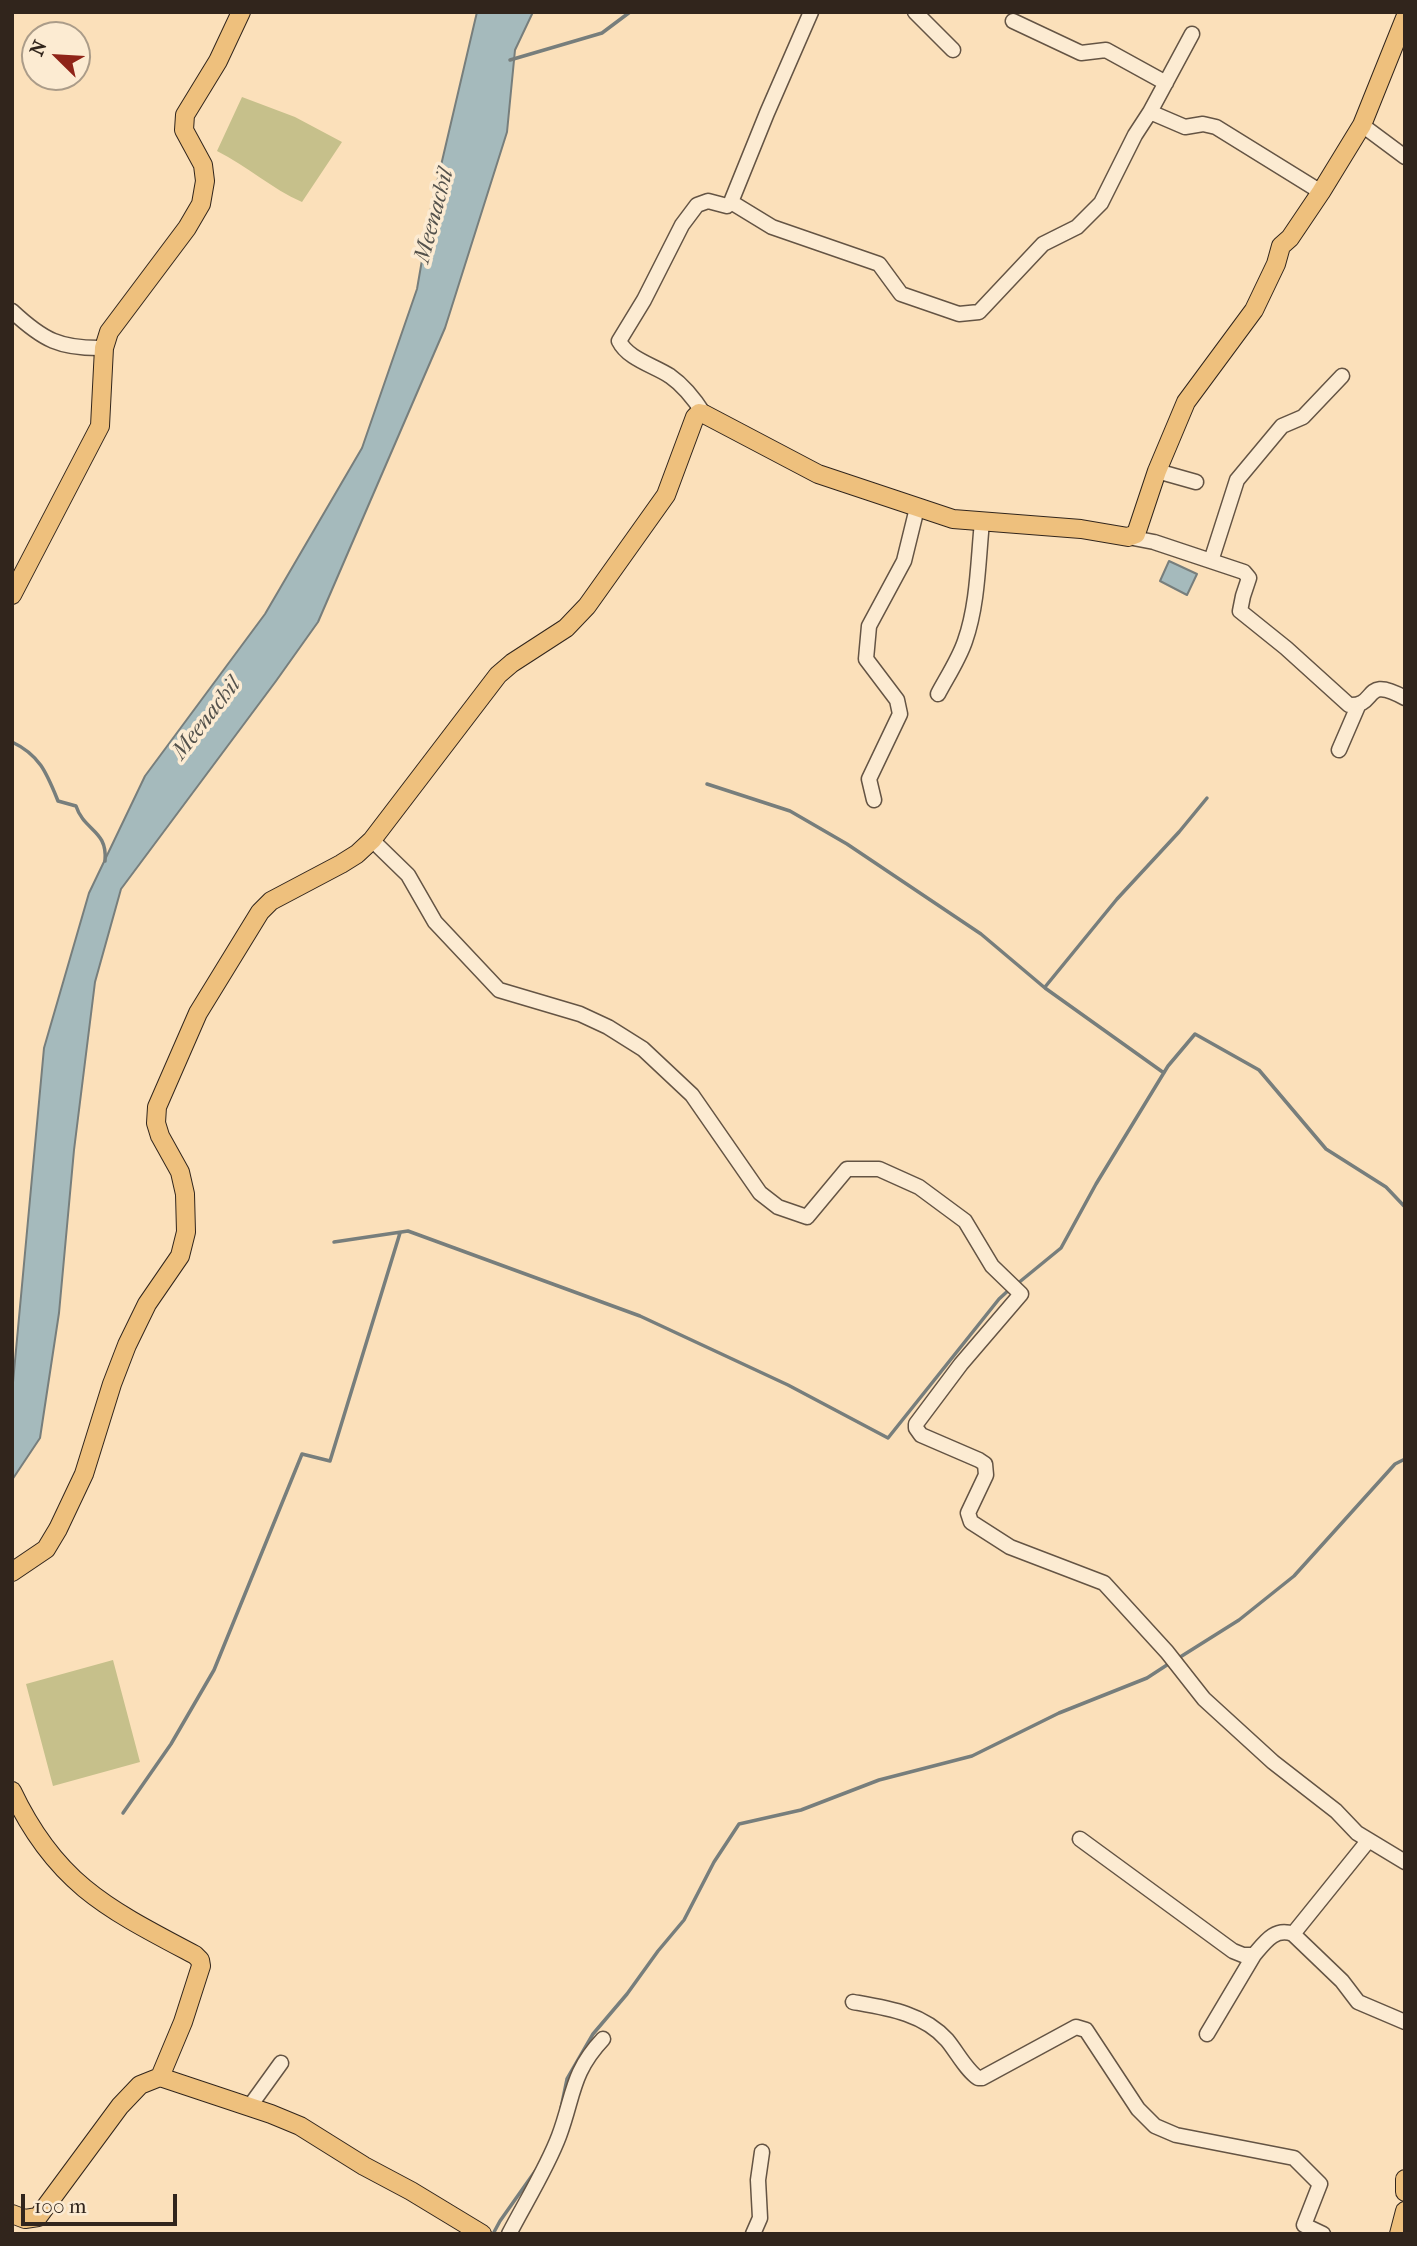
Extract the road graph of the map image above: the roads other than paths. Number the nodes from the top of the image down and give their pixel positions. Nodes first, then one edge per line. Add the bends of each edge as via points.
1 (241, 12) edge
2 (811, 12) edge
3 (915, 12) edge
4 (1405, 18) edge
5 (1013, 21) dead end
6 (1192, 34) dead end
7 (953, 50) dead end
8 (1166, 83) junction
9 (1150, 113) junction
10 (1362, 125) junction
11 (1405, 157) edge
12 (1321, 192) junction
13 (732, 202) junction
14 (12, 311) edge
15 (104, 348) junction
16 (1342, 376) dead end
17 (704, 414) junction
18 (1157, 471) junction
19 (1196, 482) dead end
20 (917, 508) junction
21 (982, 522) junction
22 (1128, 537) junction
23 (1211, 561) junction
24 (12, 595) edge
25 (938, 694) dead end
26 (1405, 698) edge
27 (1358, 706) junction
28 (1339, 750) dead end
29 (874, 800) dead end
30 (372, 839) junction
31 (12, 1572) edge
32 (12, 1791) edge
33 (1080, 1839) dead end
34 (1368, 1841) junction
35 (1405, 1862) edge
36 (1293, 1934) junction
37 (1254, 1955) junction
38 (853, 2002) dead end
39 (1405, 2022) edge
40 (1207, 2034) dead end
41 (603, 2039) dead end
42 (281, 2063) dead end
43 (160, 2077) junction
44 (250, 2106) junction
45 (762, 2152) dead end
46 (1405, 2179) edge
47 (1405, 2192) edge
48 (1405, 2211) edge
49 (12, 2214) edge
50 (477, 2232) edge
51 (509, 2234) edge
52 (753, 2234) edge
53 (1323, 2234) edge
54 (1399, 2234) edge

1 - 15 main road via 185,115 184,130 203,165 201,204 109,332
2 - 13 street
3 - 7 street
4 - 10 main road
5 - 8 street via 1081,53 1106,50
6 - 8 street
8 - 9 street
9 - 12 street via 1185,127 1216,127
9 - 13 street via 1101,203 1077,227 1043,244 979,312 959,314 901,295 879,264 772,227
10 - 11 street
10 - 12 main road
12 - 18 main road via 1281,246 1254,310 1186,402
13 - 17 street via 727,206 708,201 697,205 619,341 624,350 673,378
14 - 15 street via 56,344
15 - 24 main road via 100,426
16 - 23 street via 1303,418 1282,426 1237,480
17 - 20 main road via 818,474
17 - 30 main road via 695,417 666,495 587,607 566,628 498,675
18 - 19 street
18 - 22 main road via 1136,534
20 - 21 main road
20 - 29 street via 904,561 869,626 866,659 897,701 900,714 869,779
21 - 22 main road
21 - 25 street via 965,640
22 - 23 street
23 - 27 street via 1244,572 1249,578 1241,611 1349,705
26 - 27 street via 1379,689
27 - 28 street
30 - 31 main road via 341,864 271,901 260,912 198,1013 157,1107 160,1136 180,1172 185,1194 186,1232 180,1256 147,1304 127,1345 84,1474 58,1529 47,1549
30 - 34 street via 408,875 435,922 499,990 580,1014 643,1049 692,1095 760,1193 778,1208 807,1217 847,1169 879,1169 919,1186 965,1221 992,1266 1021,1294 961,1364 918,1419 916,1428 921,1435 985,1464 986,1475 968,1513 971,1522 1010,1547 1100,1580 1204,1699
32 - 43 main road via 39,1840 63,1870 109,1908 200,1960 183,2022
33 - 37 street via 1233,1951
34 - 35 street
34 - 36 street
36 - 37 street via 1278,1932
36 - 39 street via 1358,2002
37 - 40 street
38 - 53 street via 907,2013 924,2022 947,2040 978,2078 1076,2027 1086,2029 1138,2109 1155,2126 1176,2135 1298,2160 1320,2184 1304,2225
41 - 51 street via 578,2071 559,2137
42 - 44 street
43 - 44 main road
43 - 49 main road via 139,2085 120,2106 38,2217 25,2220
44 - 50 main road via 300,2126
45 - 52 street via 760,2218
46 - 47 main road
48 - 54 main road

